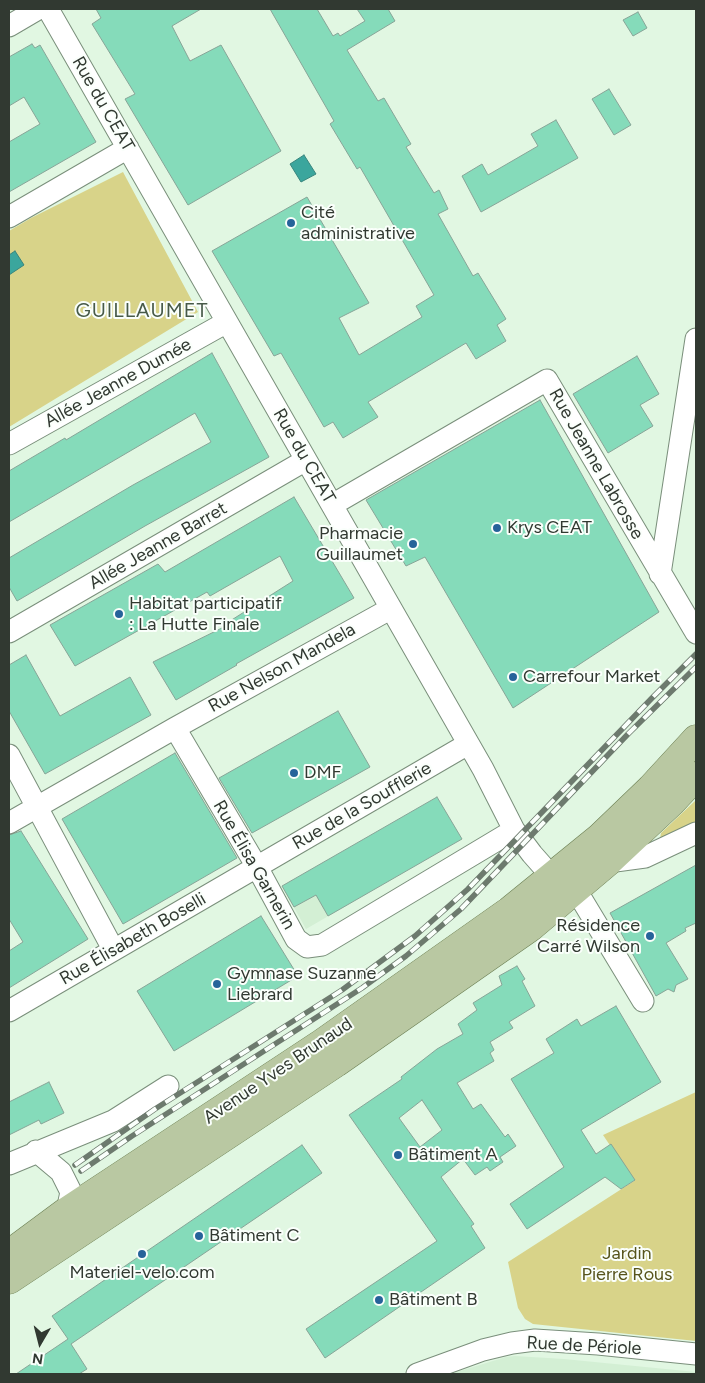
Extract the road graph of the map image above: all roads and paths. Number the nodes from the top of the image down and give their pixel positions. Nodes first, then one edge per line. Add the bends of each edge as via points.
1 (38, 9) edge
2 (48, 9) edge
3 (9, 26) edge
4 (128, 148) junction
5 (9, 217) edge
6 (227, 322) junction
7 (696, 339) edge
8 (9, 444) edge
9 (306, 460) junction
10 (332, 505) junction
11 (660, 574) junction
12 (390, 609) junction
13 (9, 632) edge
14 (696, 633) edge
15 (175, 728) junction
16 (696, 739) edge
17 (468, 744) junction
18 (9, 755) edge
19 (696, 776) edge
20 (37, 806) junction
21 (9, 823) edge
22 (514, 830) junction
23 (696, 833) edge
24 (608, 862) junction
25 (257, 867) junction
26 (566, 887) junction
27 (113, 949) junction
28 (643, 1001) dead end
29 (9, 1011) edge
30 (168, 1086) dead end
31 (36, 1151) junction
32 (9, 1164) edge
33 (67, 1212) junction
34 (9, 1254) edge
35 (9, 1280) edge
36 (696, 1354) edge
37 (417, 1374) edge

1 - 3 street
2 - 4 street, Rue du CEAT
4 - 5 street
4 - 6 street, Rue du CEAT
6 - 8 street, Allée Jeanne Dumée
6 - 9 street, Rue du CEAT
7 - 11 street
9 - 10 street, Rue du CEAT
9 - 13 street, Allée Jeanne Barret
10 - 11 street, Rue Jeanne Labrosse via 547,380
10 - 12 street, Rue du CEAT
11 - 14 street, Rue Jeanne Labrosse
12 - 15 street, Rue Nelson Mandela
12 - 17 street, Rue du CEAT
15 - 20 street, Rue Nelson Mandela
15 - 25 street, Rue Élisa Garnerin
16 - 26 main road, Avenue Yves Brunaud via 600,837
17 - 22 street, Rue du CEAT
17 - 25 street, Rue de la Soufflerie
18 - 20 street
19 - 24 main road, Avenue Yves Brunaud
20 - 21 street, Rue Nelson Mandela
20 - 27 street
22 - 25 street, Rue Élisa Garnerin via 322,945 307,947 296,939
22 - 26 street, Rue du CEAT via 532,854
23 - 24 street via 645,858
24 - 26 main road, Avenue Yves Brunaud
25 - 27 street, Rue Élisabeth Boselli
26 - 28 street, Rue du CEAT
26 - 33 main road, Avenue Yves Brunaud via 509,911 322,1043
26 - 35 main road, Avenue Yves Brunaud via 531,927 336,1063
27 - 29 street, Rue Élisabeth Boselli
30 - 31 street via 113,1120
31 - 32 street
31 - 33 street via 61,1172 71,1192
33 - 34 main road, Avenue Yves Brunaud
36 - 37 street, Rue de Périole via 535,1340 483,1350

